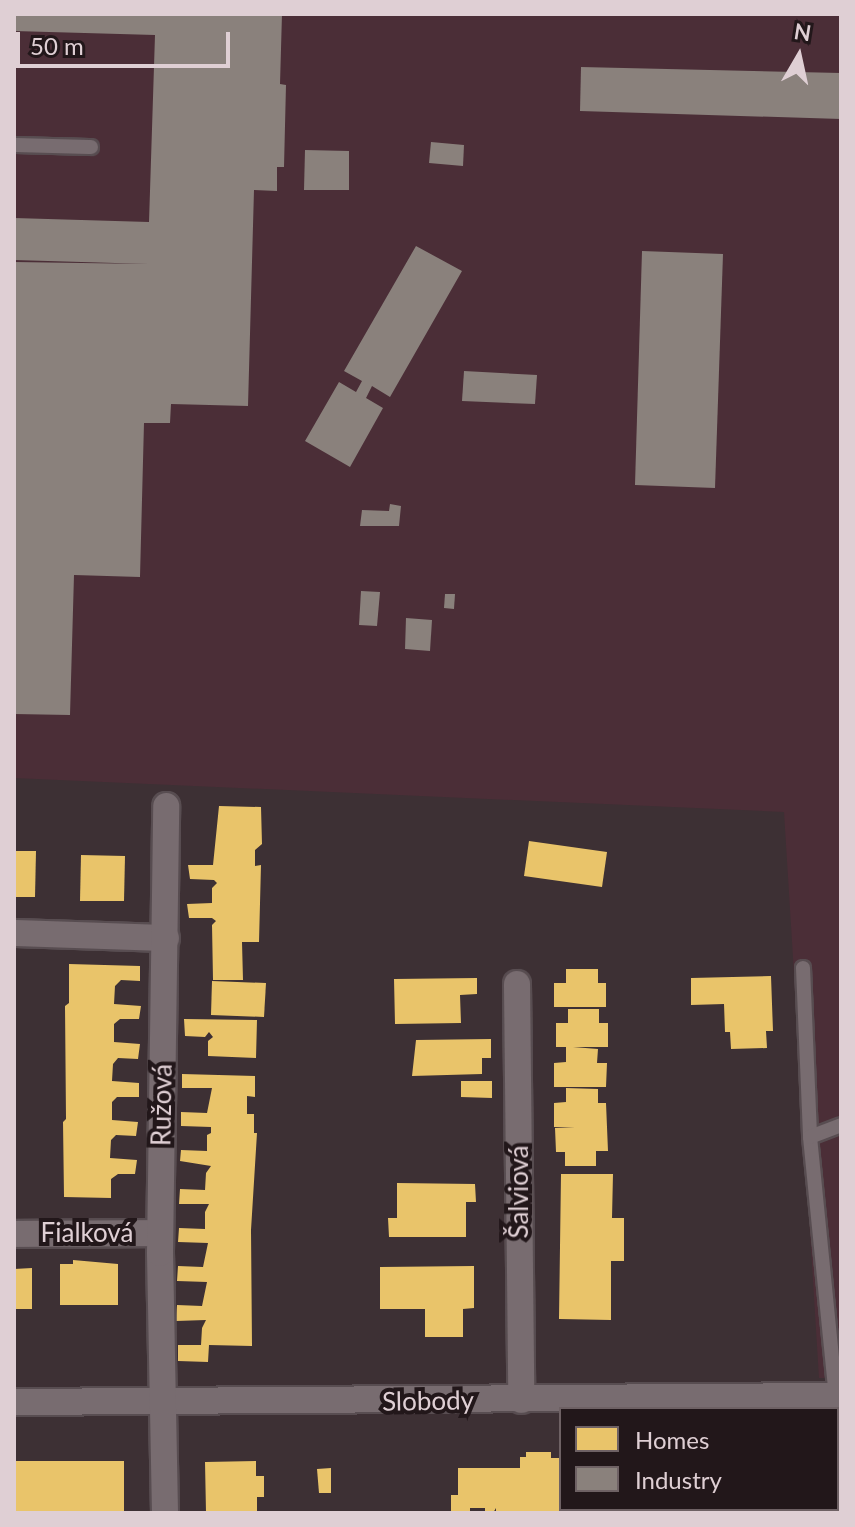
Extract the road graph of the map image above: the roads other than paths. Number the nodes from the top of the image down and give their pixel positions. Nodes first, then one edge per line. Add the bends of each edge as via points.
1 (14, 145) edge
2 (91, 147) dead end
3 (166, 806) dead end
4 (14, 933) edge
5 (166, 938) junction
6 (803, 968) dead end
7 (517, 984) dead end
8 (841, 1125) edge
9 (810, 1137) junction
10 (160, 1233) junction
11 (14, 1234) edge
12 (839, 1396) edge
13 (521, 1400) junction
14 (14, 1402) edge
15 (162, 1403) junction
16 (757, 1403) edge
17 (841, 1423) edge
18 (165, 1513) edge

1 - 2 lane
3 - 5 street, Ružová
4 - 5 street
5 - 10 street, Ružová
6 - 9 lane
7 - 13 street, Šalviová
8 - 9 lane
9 - 12 lane
10 - 11 street, Fialková
10 - 15 street, Ružová
12 - 16 street, Slobody
12 - 17 street
13 - 15 street, Slobody
13 - 16 street, Slobody
14 - 15 street, Slobody
15 - 18 street, Ružová

